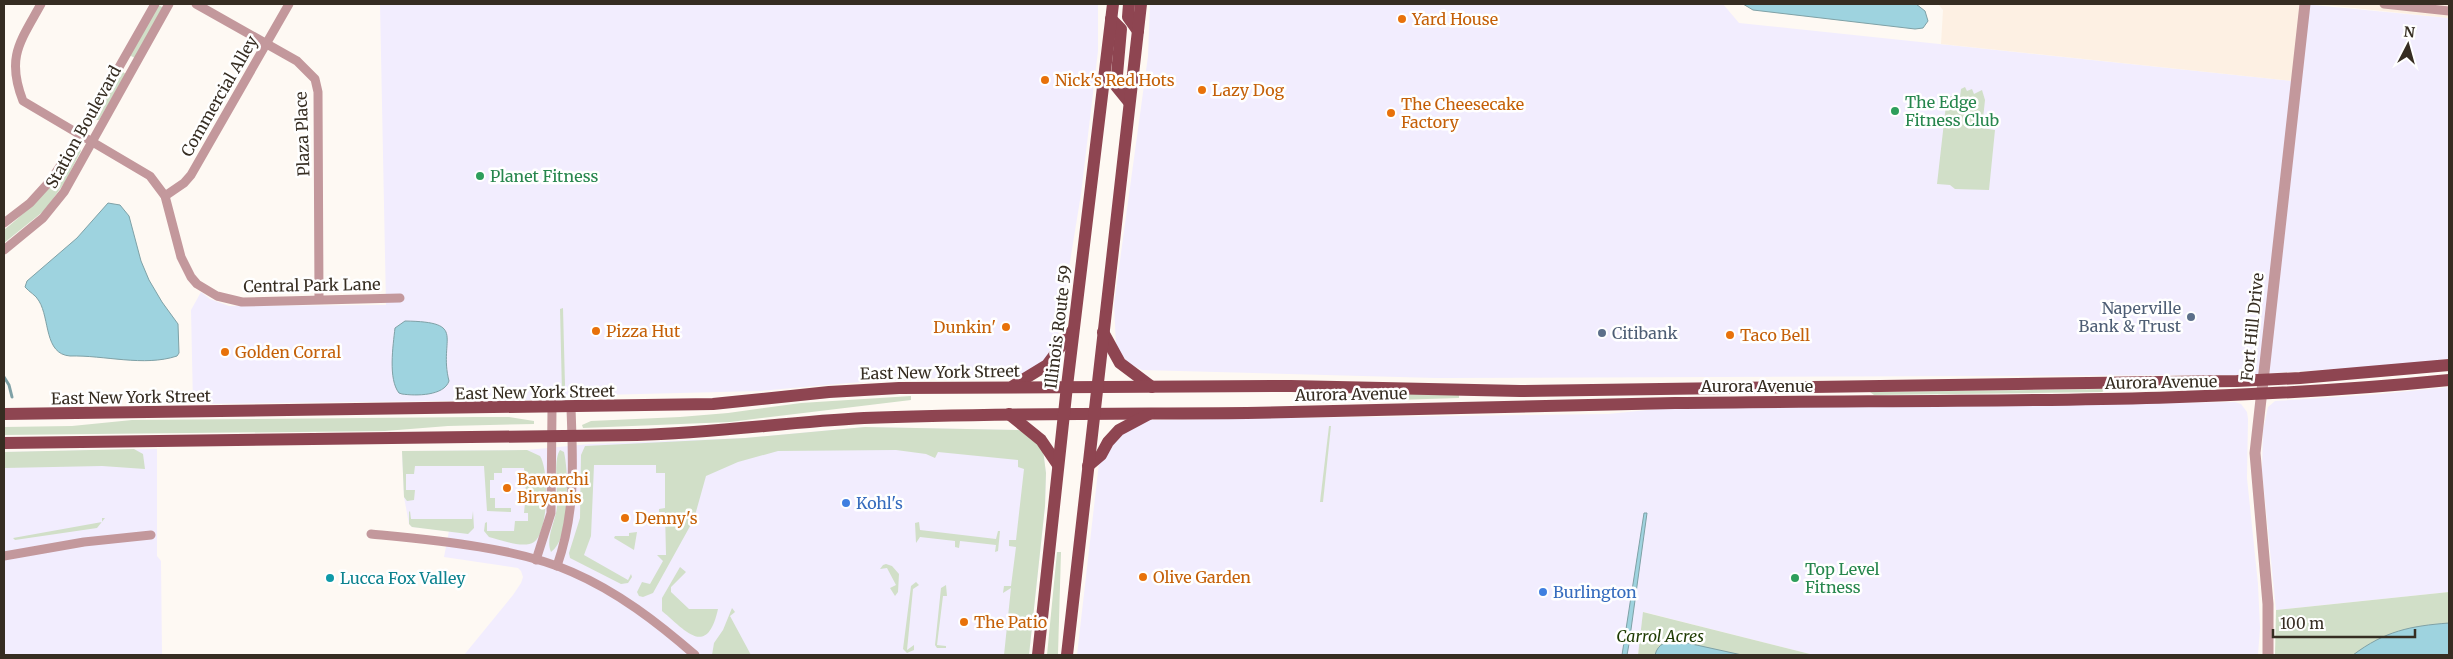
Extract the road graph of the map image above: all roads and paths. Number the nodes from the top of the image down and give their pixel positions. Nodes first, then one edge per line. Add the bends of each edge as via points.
1 (41, 4) edge
2 (155, 4) edge
3 (169, 4) edge
4 (196, 4) edge
5 (289, 4) edge
6 (1113, 4) edge
7 (1129, 4) edge
8 (1141, 4) edge
9 (2305, 4) edge
10 (2384, 4) edge
11 (2449, 10) edge
12 (1111, 19) junction
13 (1138, 31) junction
14 (267, 44) junction
15 (121, 62) junction
16 (133, 68) junction
17 (1129, 102) junction
18 (81, 134) junction
19 (92, 140) junction
20 (165, 196) junction
21 (4, 223) edge
22 (4, 250) edge
23 (400, 298) dead end
24 (318, 299) junction
25 (1074, 328) junction
26 (1102, 332) junction
27 (2449, 365) edge
28 (2262, 380) junction
29 (2449, 380) edge
30 (1067, 386) junction
31 (1096, 386) junction
32 (1012, 387) junction
33 (1152, 387) junction
34 (2260, 395) junction
35 (552, 408) junction
36 (571, 408) junction
37 (1064, 413) junction
38 (1150, 413) junction
39 (4, 414) edge
40 (1009, 414) junction
41 (1094, 414) junction
42 (572, 436) junction
43 (552, 437) junction
44 (4, 444) edge
45 (1058, 465) junction
46 (1088, 466) junction
47 (371, 534) dead end
48 (151, 535) dead end
49 (4, 556) edge
50 (536, 560) junction
51 (557, 566) junction
52 (694, 655) edge
53 (1038, 655) edge
54 (1066, 655) edge
55 (2268, 655) edge

1 - 18 street, Central Park Lane via 20,41 14,62 16,82 23,101
2 - 15 street, Station Boulevard
3 - 16 street, Station Boulevard
4 - 14 street, Plaza Place
5 - 14 street, Commercial Alley
6 - 12 main road, Illinois Route 59
7 - 13 main road via 1128,17
8 - 13 main road
9 - 28 street, Fort Hill Drive
10 - 11 street
12 - 17 main road via 1121,29 1116,86
12 - 25 main road, Illinois Route 59
13 - 17 main road
14 - 20 street, Commercial Alley via 191,175
14 - 24 street, Plaza Place via 308,70 315,79 318,92
15 - 16 street
15 - 18 street, Station Boulevard
16 - 19 street, Station Boulevard
17 - 26 main road
18 - 19 street, Central Park Lane
18 - 21 street, Station Boulevard via 51,180 30,203
19 - 20 street, Central Park Lane via 141,169 158,184
19 - 22 street, Station Boulevard via 54,208
20 - 24 street, Central Park Lane via 186,269 206,291 242,302
23 - 24 street, Central Park Lane
25 - 30 main road, Illinois Route 59
25 - 32 main road via 1047,365
26 - 31 main road
26 - 33 main road via 1120,363
27 - 28 main road, Aurora Avenue
28 - 33 main road, Aurora Avenue via 1520,390
28 - 34 street, Fort Hill Drive
29 - 34 main road, Aurora Avenue
30 - 31 main road, Aurora Avenue
30 - 32 main road, East New York Street
30 - 37 main road, Illinois Route 59
31 - 33 main road, Aurora Avenue
31 - 41 main road
32 - 36 main road, East New York Street via 861,389 712,404
34 - 38 main road, Aurora Avenue
34 - 55 street, Fort Hill Drive via 2256,470 2268,604
35 - 36 main road, East New York Street
35 - 39 main road, East New York Street
35 - 43 street
36 - 42 street
37 - 40 main road
37 - 41 main road, Aurora Avenue
37 - 45 main road, Illinois Route 59
38 - 41 main road, Aurora Avenue
38 - 46 main road via 1120,430
40 - 42 main road via 834,420 684,434
40 - 45 main road via 1041,440
41 - 46 main road
42 - 43 main road
42 - 51 street via 573,500 570,524
43 - 44 main road
43 - 50 street via 551,513
45 - 53 main road, Illinois Route 59
46 - 54 main road
47 - 50 street via 458,545
48 - 49 street via 77,543
50 - 51 street
51 - 52 street via 624,599

